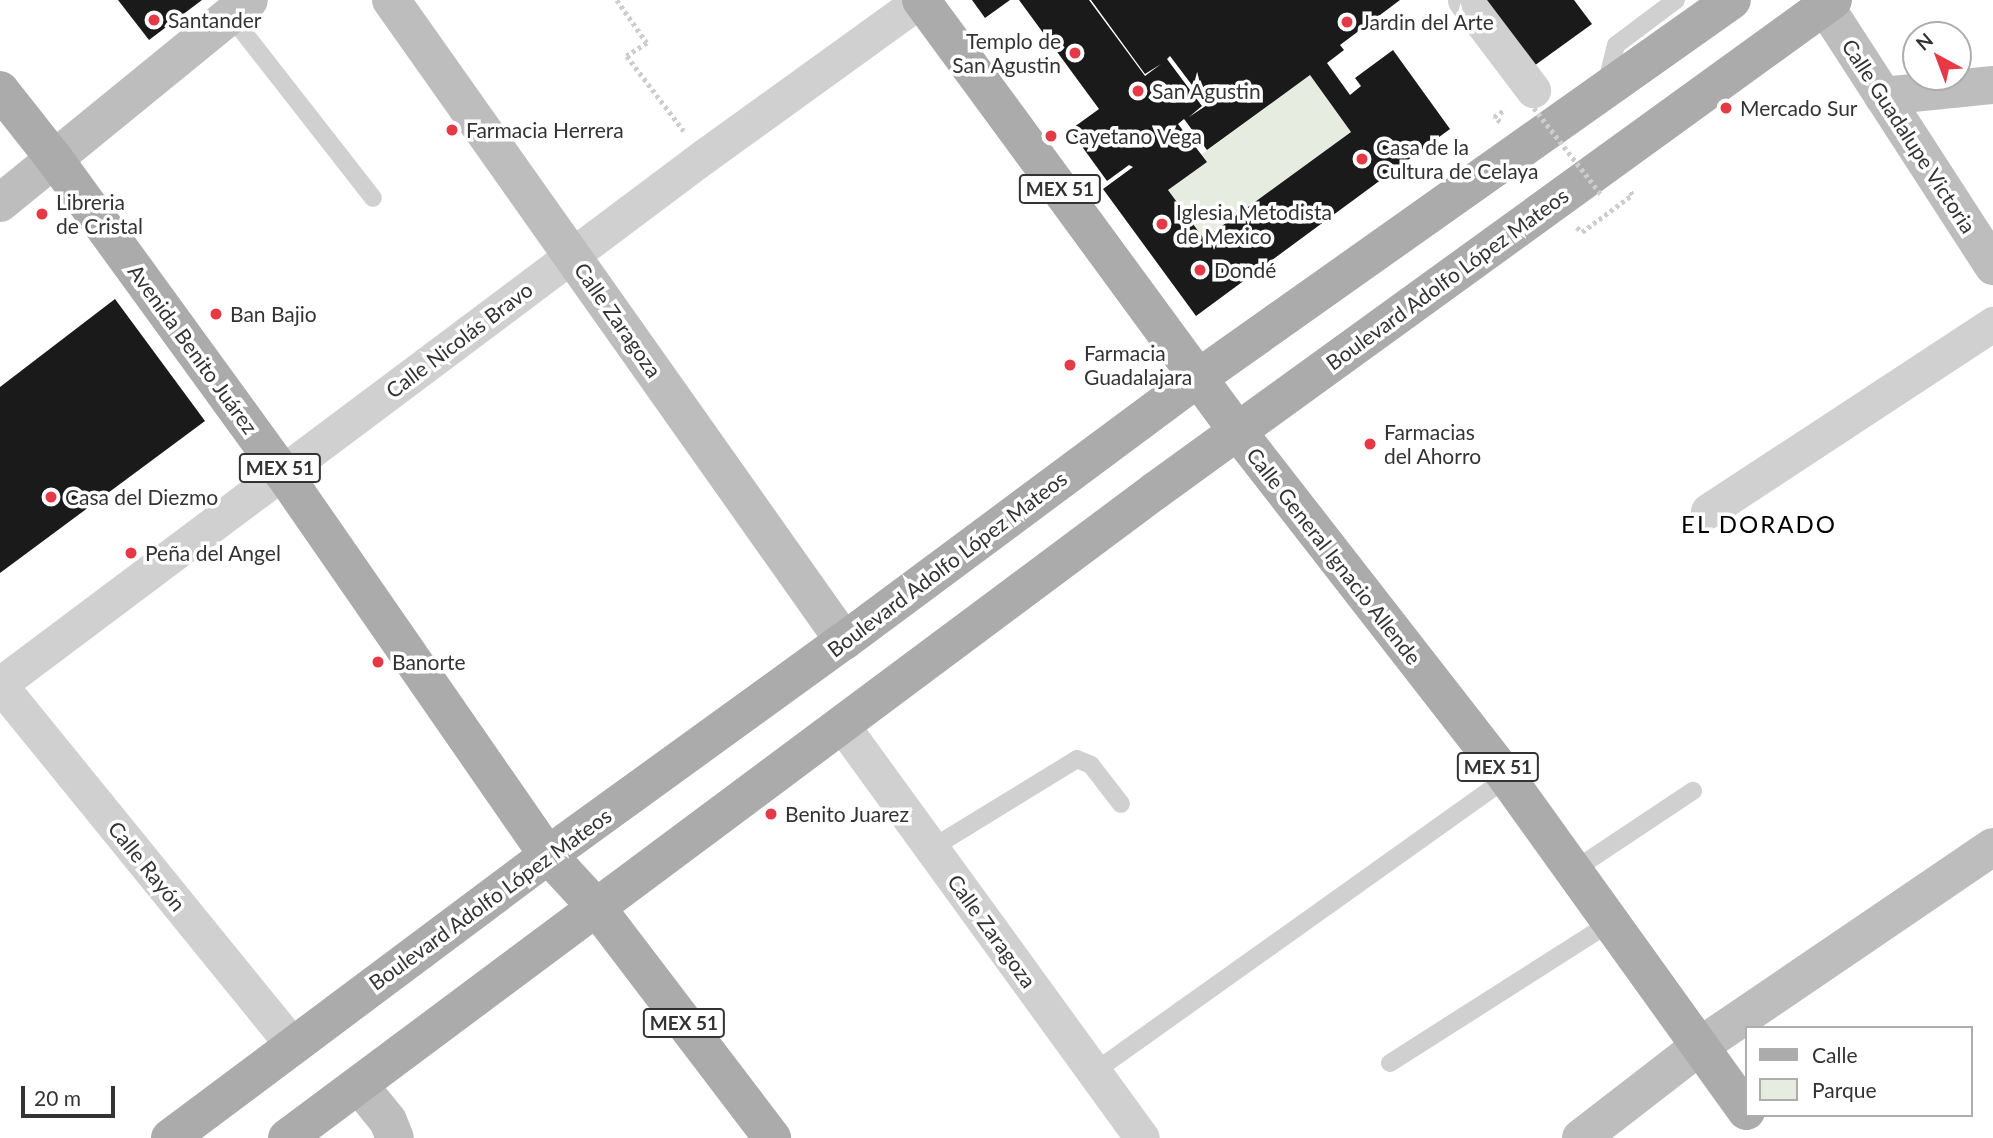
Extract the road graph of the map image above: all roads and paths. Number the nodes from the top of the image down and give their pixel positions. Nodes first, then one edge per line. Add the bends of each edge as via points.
1 (391, 0) edge
2 (617, 0) edge
3 (921, 0) edge
4 (1465, 0) edge
5 (1676, 0) edge
6 (1732, 0) edge
7 (1829, 3) edge
8 (239, 8) edge
9 (1993, 85) edge
10 (0, 90) edge
11 (1605, 92) junction
12 (1883, 96) junction
13 (1534, 99) joint
14 (53, 157) junction
15 (704, 157) junction
16 (1601, 194) dead end
17 (373, 198) dead end
18 (0, 203) edge
19 (572, 255) junction
20 (1993, 266) edge
21 (1993, 324) edge
22 (1198, 378) junction
23 (1238, 432) junction
24 (283, 473) junction
25 (1709, 511) dead end
26 (844, 641) junction
27 (0, 685) edge
28 (842, 725) junction
29 (1507, 778) junction
30 (1693, 791) dead end
31 (1121, 804) dead end
32 (1993, 847) edge
33 (932, 848) junction
34 (548, 855) junction
35 (1574, 870) junction
36 (597, 908) junction
37 (1611, 922) junction
38 (293, 1046) junction
39 (1700, 1046) junction
40 (1390, 1063) dead end
41 (1094, 1072) junction
42 (359, 1085) junction
43 (1744, 1107) edge
44 (1751, 1117) edge
45 (170, 1138) edge
46 (287, 1138) edge
47 (396, 1138) edge
48 (772, 1138) edge
49 (1142, 1138) edge
50 (1581, 1138) edge
51 (1765, 1138) edge

1 - 19 street, Calle Zaragoza
2 - 15 path via 647,43 627,57
3 - 15 street, Calle Nicolás Bravo
3 - 22 main road, Calle General Ignacio Allende / MEX 51
4 - 13 street
5 - 11 lane via 1616,44
6 - 11 main road, Boulevard Adolfo López Mateos
7 - 12 street, Calle Guadalupe Victoria
7 - 23 main road, Boulevard Adolfo López Mateos
8 - 14 street
8 - 17 lane
9 - 12 street
10 - 14 main road, Avenida Benito Juárez / MEX 51
11 - 22 main road, Boulevard Adolfo López Mateos
12 - 20 street, Calle Guadalupe Victoria
13 - 16 path, bridge
14 - 18 street
14 - 24 main road, Avenida Benito Juárez / MEX 51
15 - 19 street, Calle Nicolás Bravo
19 - 24 street, Calle Nicolás Bravo
19 - 26 street, Calle Zaragoza
21 - 25 street
22 - 23 main road, Calle General Ignacio Allende / MEX 51
22 - 26 main road, Boulevard Adolfo López Mateos
23 - 28 main road, Boulevard Adolfo López Mateos
23 - 29 main road, Calle General Ignacio Allende / MEX 51
24 - 27 street, Calle Nicolás Bravo
24 - 34 main road, Avenida Benito Juárez / MEX 51
26 - 34 main road, Boulevard Adolfo López Mateos
27 - 38 street, Calle Rayón
28 - 33 street, Calle Zaragoza
28 - 36 main road, Boulevard Adolfo López Mateos
29 - 35 main road, Calle General Ignacio Allende / MEX 51
29 - 41 lane
30 - 35 lane
31 - 33 lane via 1091,765 1077,759
32 - 39 street
33 - 41 street, Calle Zaragoza
34 - 36 main road, MEX 51
34 - 38 main road, Boulevard Adolfo López Mateos
35 - 37 main road, Calle General Ignacio Allende / MEX 51
36 - 42 main road, Boulevard Adolfo López Mateos
36 - 48 main road, MEX 51
37 - 39 main road, Calle General Ignacio Allende / MEX 51
37 - 40 lane
38 - 45 main road, Boulevard Adolfo López Mateos
39 - 43 main road, Calle General Ignacio Allende / MEX 51
39 - 50 street
41 - 49 street, Calle Zaragoza
42 - 46 main road, Boulevard Adolfo López Mateos
42 - 47 street
44 - 51 main road, Calle General Ignacio Allende / MEX 51

